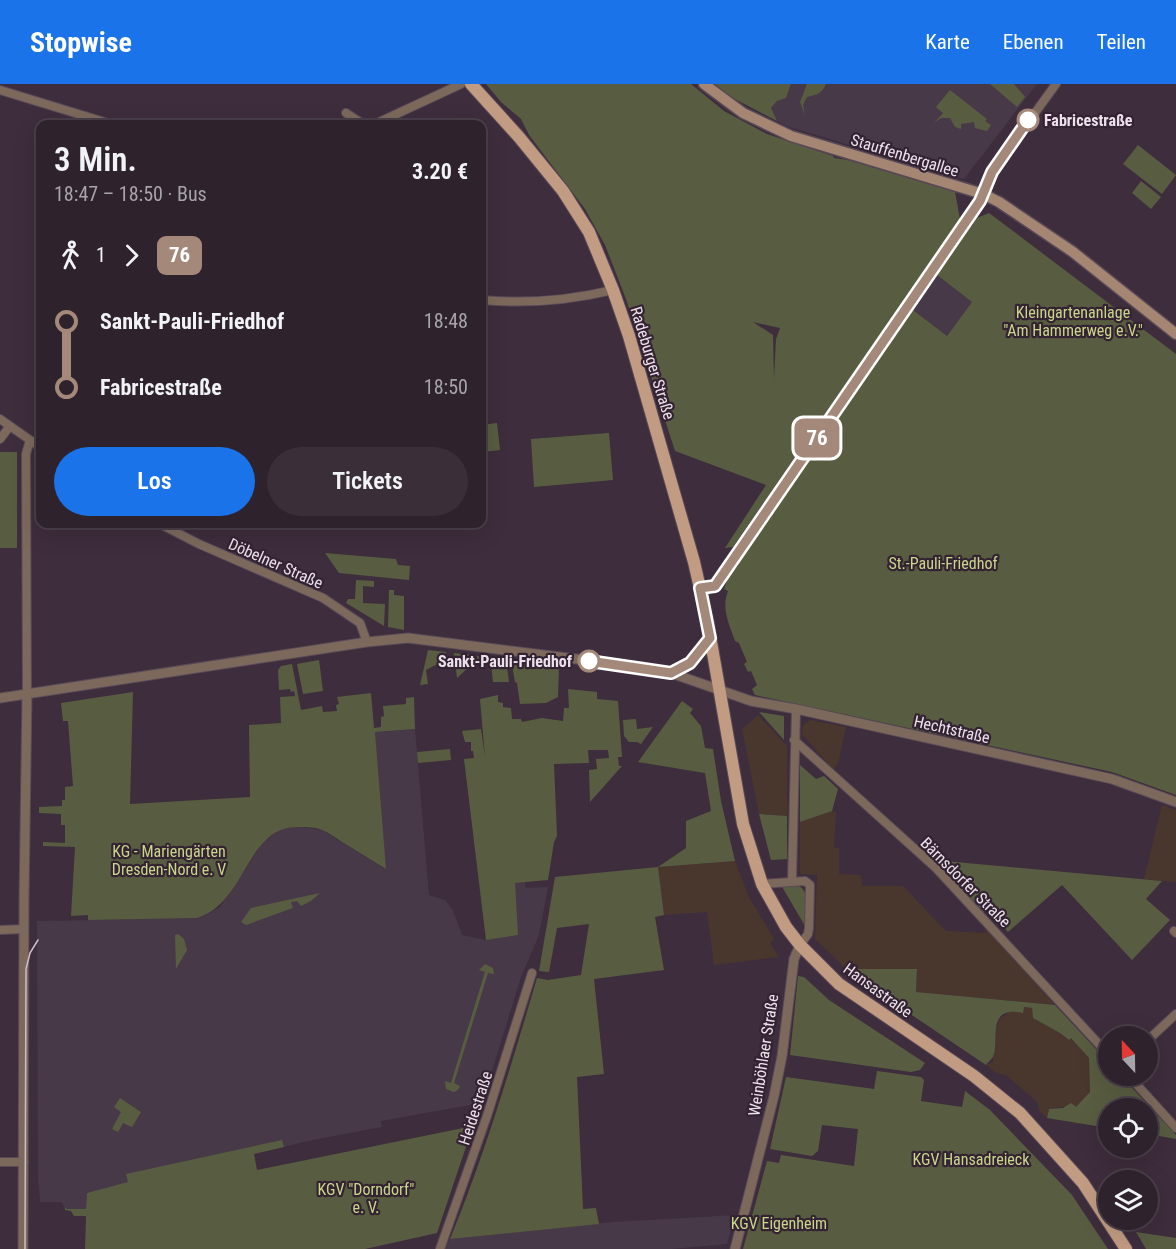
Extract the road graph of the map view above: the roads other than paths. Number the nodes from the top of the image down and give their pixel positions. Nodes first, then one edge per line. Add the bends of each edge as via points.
1 (460, 84) edge
2 (471, 84) edge
3 (704, 84) edge
4 (1056, 84) edge
5 (0, 90) edge
6 (346, 113) dead end
7 (98, 120) edge
8 (357, 120) edge
9 (384, 120) edge
10 (983, 194) junction
11 (613, 290) junction
12 (486, 300) edge
13 (1176, 334) edge
14 (0, 418) edge
15 (10, 426) junction
16 (0, 439) edge
17 (30, 440) junction
18 (36, 444) edge
19 (168, 528) edge
20 (700, 588) junction
21 (710, 638) junction
22 (367, 642) junction
23 (671, 673) junction
24 (719, 691) junction
25 (27, 694) junction
26 (0, 698) edge
27 (795, 709) junction
28 (794, 740) junction
29 (1176, 802) edge
30 (792, 881) junction
31 (762, 884) junction
32 (24, 929) junction
33 (0, 930) edge
34 (800, 945) junction
35 (532, 973) dead end
36 (1176, 1014) edge
37 (1158, 1031) edge
38 (1098, 1043) edge
39 (1138, 1086) edge
40 (1176, 1128) edge
41 (0, 1162) edge
42 (24, 1162) junction
43 (23, 1249) edge
44 (440, 1249) edge
45 (735, 1249) edge
46 (1126, 1249) edge

1 - 9 street
2 - 11 main road, Radeburger Straße via 563,191 589,232
3 - 10 main road, Stauffenbergallee via 743,113 791,136
4 - 10 street via 992,172
5 - 7 street
6 - 8 street
10 - 13 main road, Stauffenbergallee via 1073,252
10 - 20 street via 715,586
11 - 12 street via 574,298
11 - 20 main road, Radeburger Straße via 675,491
14 - 15 street
15 - 16 street
15 - 17 street
17 - 18 street
17 - 25 street via 26,454
19 - 22 street, Döbelner Straße via 323,598 360,623
20 - 21 main road, Radeburger Straße
21 - 23 street via 690,663
21 - 24 main road, Radeburger Straße
22 - 23 street, Hechtstraße via 408,638
22 - 25 street, Hechtstraße
23 - 24 street, Hechtstraße
24 - 27 street, Hechtstraße
24 - 31 main road, Hansastraße via 743,824
25 - 26 street, Hechtstraße
25 - 32 street
27 - 28 street
27 - 29 street, Hechtstraße via 1112,779
28 - 30 street
28 - 38 street, Bärnsdorfer Straße via 936,868
30 - 31 street
30 - 34 street, Weinböhlaer Straße via 810,885 809,928
31 - 34 main road, Hansastraße
32 - 33 street
32 - 42 street
34 - 45 street, Weinböhlaer Straße via 793,965 774,1096
34 - 46 main road, Hansastraße via 839,984 974,1076 1020,1113 1083,1183
35 - 44 street, Heidestraße
36 - 37 street
39 - 40 street
41 - 42 street
42 - 43 street

